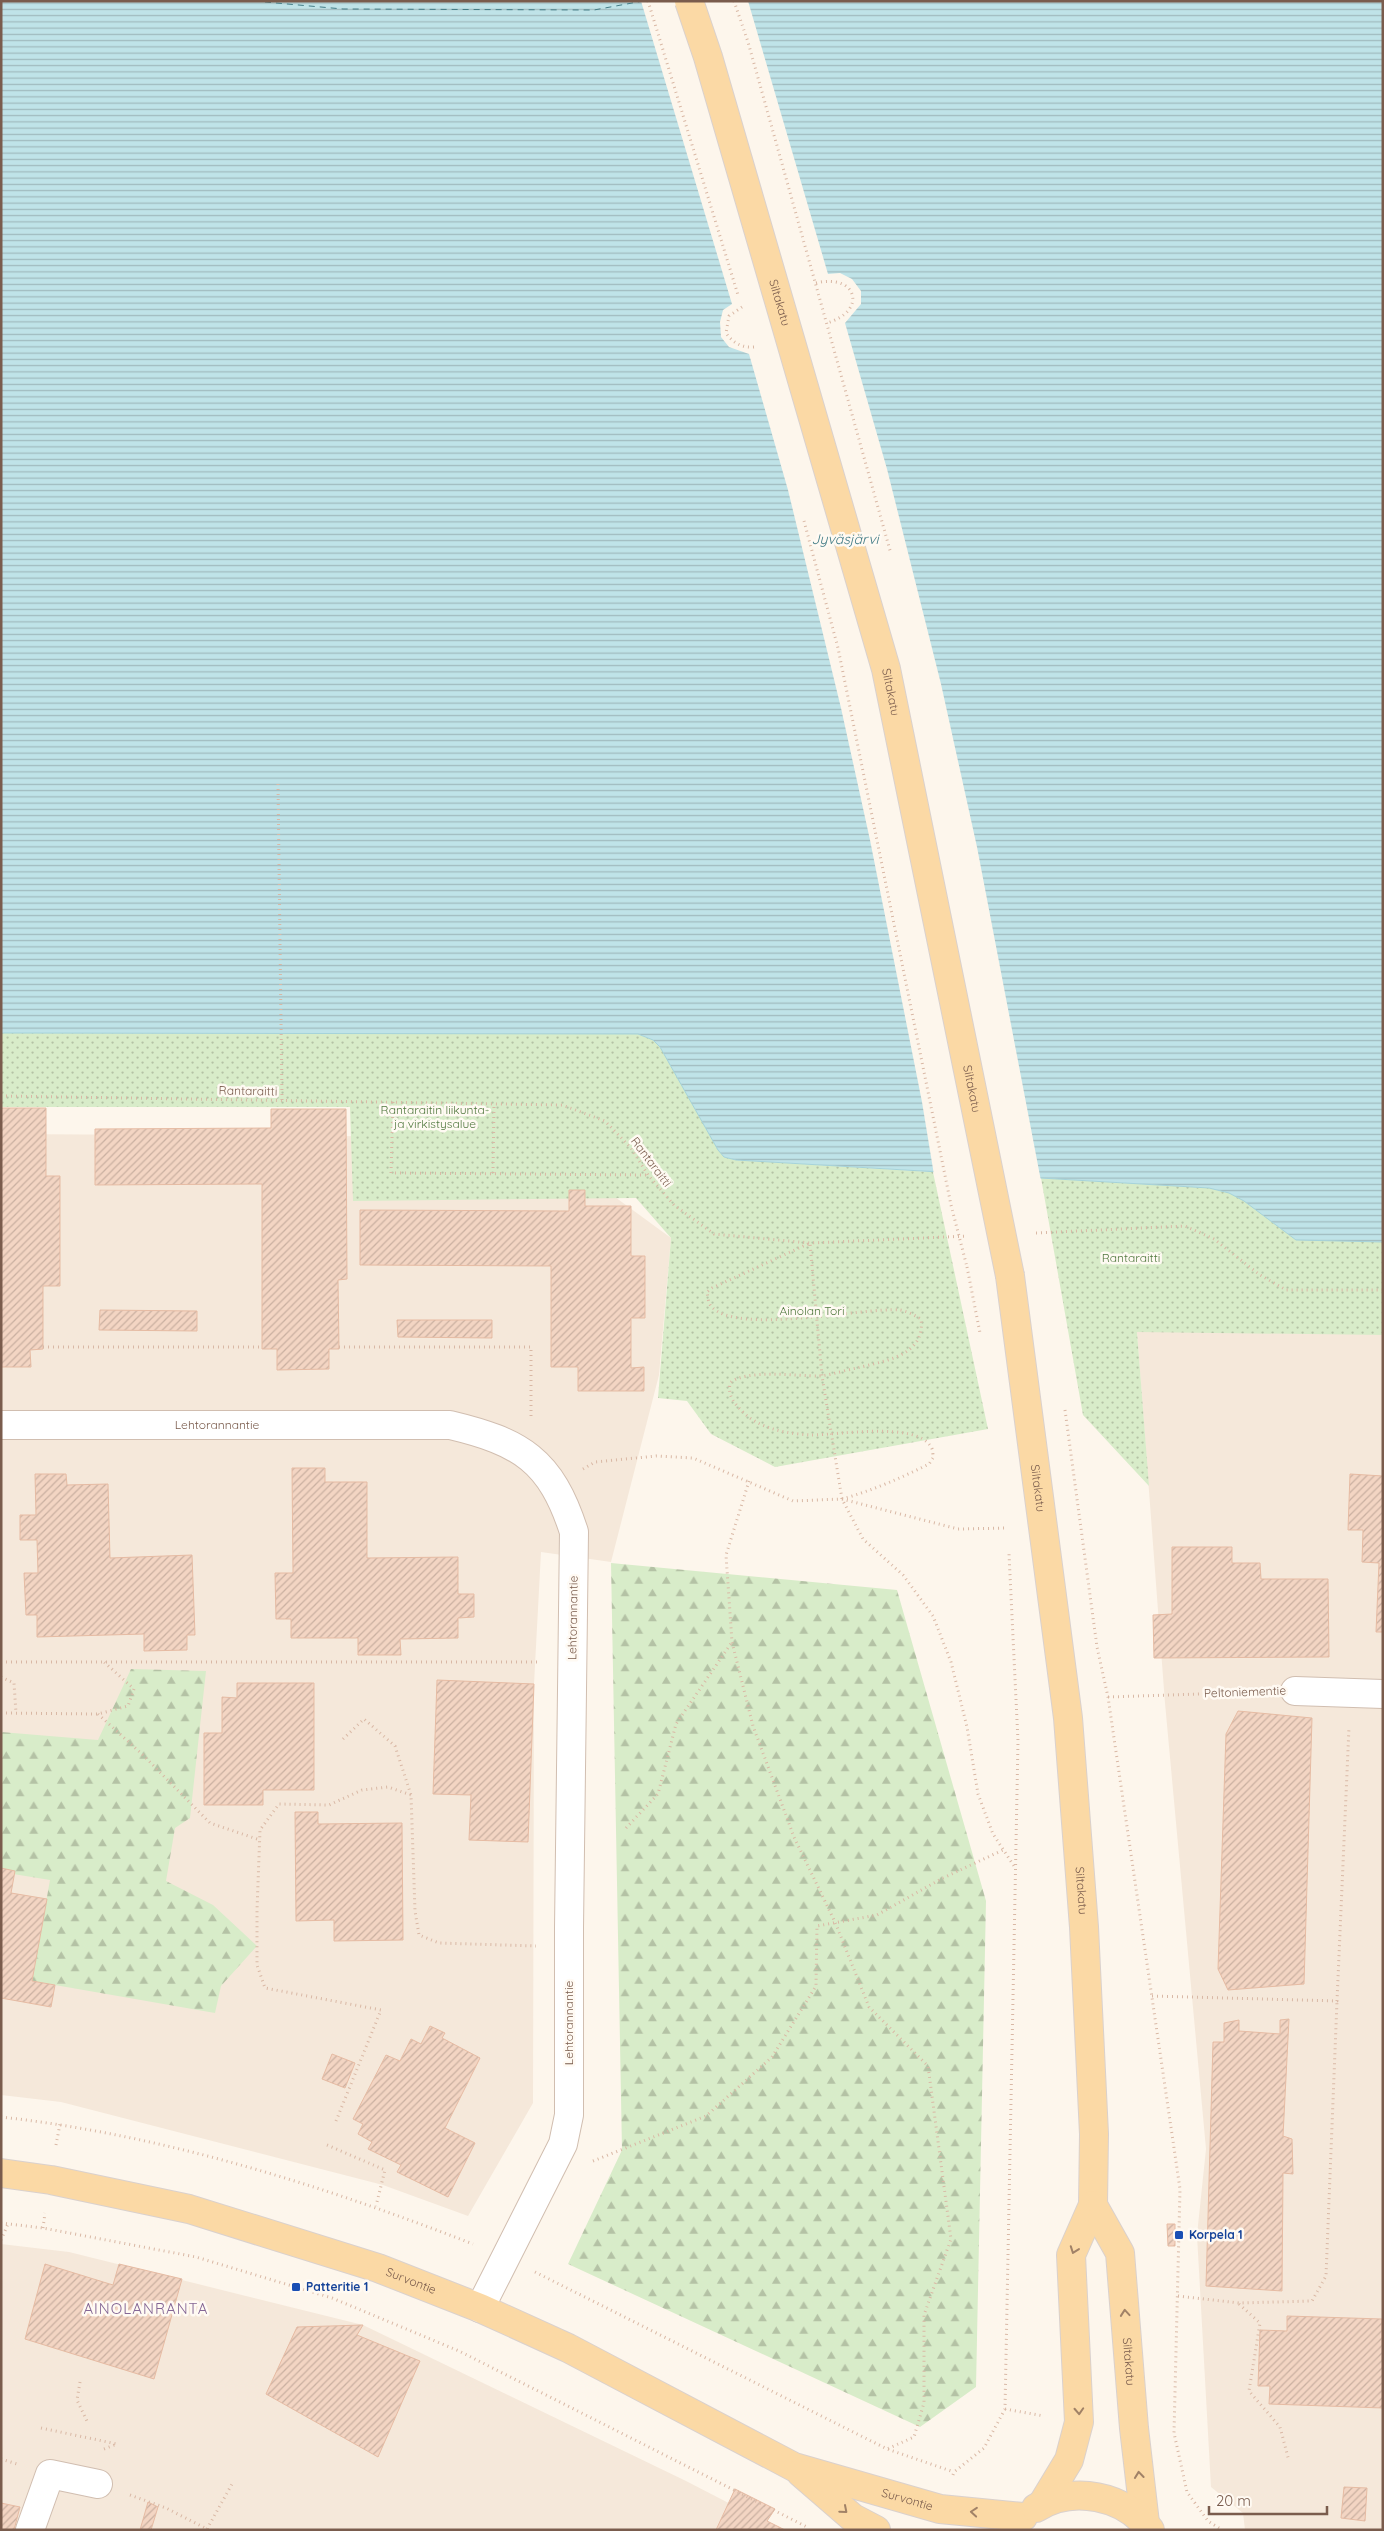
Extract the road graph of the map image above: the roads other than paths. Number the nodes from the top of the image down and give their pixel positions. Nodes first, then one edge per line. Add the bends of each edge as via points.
1 (689, 1) edge
2 (1, 1425) edge
3 (1295, 1690) road end
4 (1383, 1694) edge
5 (1, 2173) edge
6 (1093, 2205) junction
7 (480, 2308) junction
8 (794, 2467) junction
9 (98, 2484) road end
10 (1026, 2517) edge
11 (1148, 2526) edge
12 (30, 2530) edge
13 (876, 2530) edge

1 - 6 main road, Siltakatu, bridge via 886,668 1010,1276 1068,1718 1084,1926 1094,2134
2 - 7 street, Lehtorannantie via 450,1425 498,1437 519,1448 537,1464 566,1507 574,1532 570,2115 563,2144
3 - 4 street, Peltoniementie
5 - 7 main road, Survontie via 51,2180 189,2209 378,2268
6 -> 10 main road, Siltakatu via 1070,2255 1079,2422 1069,2460
11 -> 6 main road, Siltakatu via 1134,2428 1120,2253
7 - 8 main road, Survontie via 568,2348
10 -> 8 main road, Survontie via 940,2509
8 -> 13 main road, Survontie via 853,2518
9 - 12 street via 50,2474
10 - 11 main road via 1070,2495 1098,2497 1124,2506

